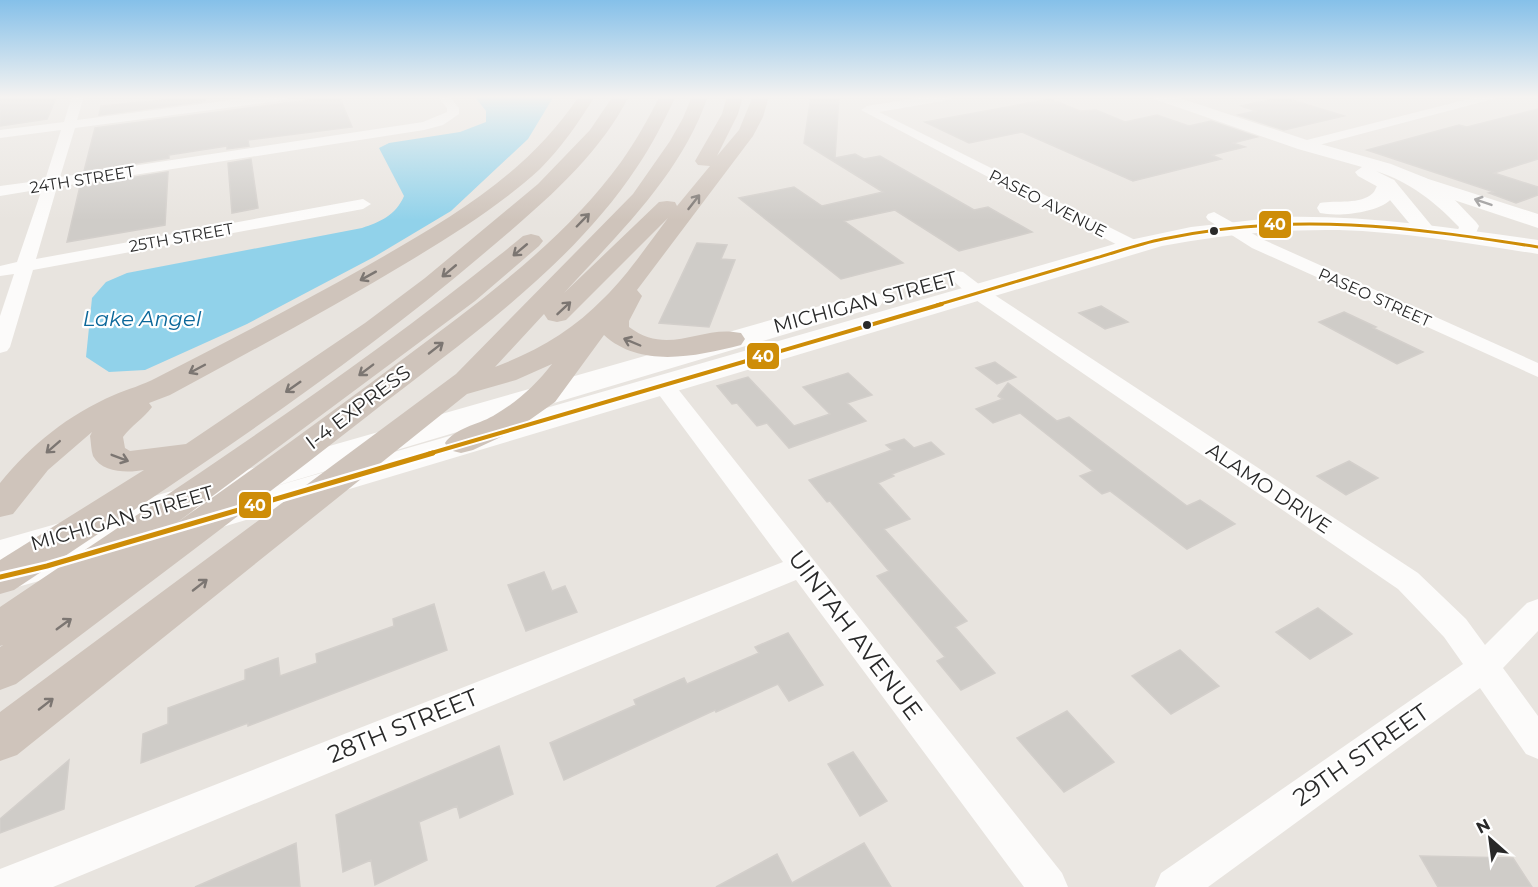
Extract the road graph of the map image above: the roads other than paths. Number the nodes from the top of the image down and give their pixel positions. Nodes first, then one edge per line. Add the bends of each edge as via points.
1 (66, 137) edge
2 (349, 137) edge
3 (544, 137) edge
4 (557, 137) edge
5 (577, 137) edge
6 (590, 137) edge
7 (628, 137) edge
8 (647, 137) edge
9 (681, 137) edge
10 (717, 137) edge
11 (736, 137) edge
12 (744, 137) edge
13 (919, 137) edge
14 (1281, 137) edge
15 (1333, 137) edge
16 (1304, 145) junction
17 (734, 147) junction
18 (571, 162) junction
19 (1419, 182) junction
20 (51, 183) junction
21 (1387, 184) junction
22 (0, 191) edge
23 (363, 204) dead end
24 (1280, 211) junction
25 (1538, 221) edge
26 (1223, 223) junction
27 (1422, 226) junction
28 (1467, 231) junction
29 (1110, 235) junction
30 (1538, 237) edge
31 (418, 246) junction
32 (1133, 246) junction
33 (1538, 247) edge
34 (658, 248) junction
35 (27, 266) junction
36 (0, 271) edge
37 (967, 284) junction
38 (612, 305) junction
39 (731, 339) junction
40 (0, 347) edge
41 (1538, 371) edge
42 (468, 380) junction
43 (662, 384) junction
44 (159, 389) junction
45 (544, 395) junction
46 (461, 443) junction
47 (3, 508) edge
48 (0, 554) edge
49 (802, 566) junction
50 (55, 575) junction
51 (0, 578) edge
52 (1538, 610) edge
53 (0, 629) edge
54 (1483, 668) junction
55 (0, 671) edge
56 (0, 740) edge
57 (1538, 743) edge
58 (4, 887) edge
59 (1048, 887) edge
60 (1175, 887) edge

1 - 20 street
2 - 20 street, 24TH STREET
3 - 31 highway via 520,167
4 - 31 highway via 508,188
5 - 18 highway via 571,148
6 - 18 highway
7 -> 50 highway, I-4 EXPRESS via 540,233 466,296 327,399
55 -> 8 highway, I-4 EXPRESS via 390,384 507,292 586,218
9 - 42 highway via 640,198
42 -> 10 highway via 500,365 654,222 697,173
11 - 17 highway
12 - 17 highway
13 - 29 street, PASEO AVENUE
14 - 16 street
15 - 16 street
16 - 19 street
16 - 21 street
34 -> 17 highway
18 -> 51 highway via 517,214 367,335
19 - 21 street
25 -> 19 main road
19 - 28 street via 1445,201
20 - 22 street, 24TH STREET
20 - 35 street
21 - 24 main road via 1384,195 1358,206
21 - 27 street
23 - 35 street, 25TH STREET
24 - 26 main road, MICHIGAN STREET
24 - 27 main road, MICHIGAN STREET via 1357,214
26 - 27 main road, MICHIGAN STREET
26 - 29 main road, MICHIGAN STREET via 1173,221
26 - 32 main road, MICHIGAN STREET
26 - 41 street, PASEO STREET via 1258,244
27 - 28 main road, MICHIGAN STREET
28 - 30 main road, MICHIGAN STREET
28 - 33 main road, MICHIGAN STREET
29 - 32 street, PASEO AVENUE
29 - 37 main road, MICHIGAN STREET
31 -> 44 highway
32 - 37 main road, MICHIGAN STREET
34 - 38 highway
39 -> 34 highway via 657,350 633,344 615,330 620,311
35 - 36 street, 25TH STREET
35 - 40 street
37 - 39 main road, MICHIGAN STREET
37 - 43 main road, MICHIGAN STREET
37 - 54 street, ALAMO DRIVE via 1408,581 1455,628
44 -> 38 highway via 123,416 106,436 109,454 126,462 167,458 509,374 579,337
38 - 45 highway
39 - 45 main road, MICHIGAN STREET
56 -> 42 highway
43 - 46 main road, MICHIGAN STREET
43 - 49 street, UINTAH AVENUE
44 -> 47 highway via 135,396 69,433 35,463
45 - 46 highway via 503,424
45 - 48 main road, MICHIGAN STREET
46 - 50 main road, MICHIGAN STREET
48 - 50 highway
49 - 58 street, 28TH STREET
49 - 59 street, UINTAH AVENUE
50 - 51 main road, MICHIGAN STREET
50 - 53 highway, I-4 EXPRESS
52 - 54 street, 29TH STREET
54 - 57 street, ALAMO DRIVE
54 - 60 street, 29TH STREET

